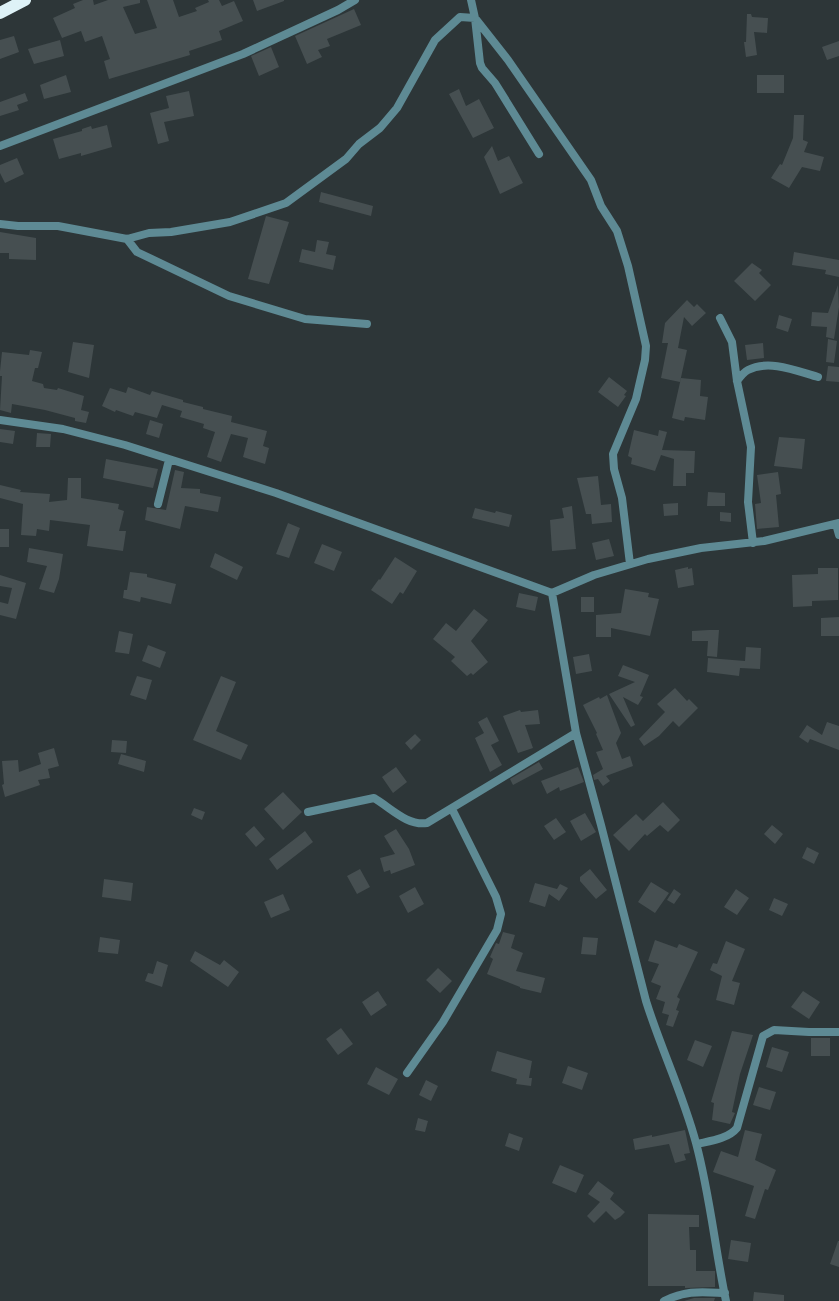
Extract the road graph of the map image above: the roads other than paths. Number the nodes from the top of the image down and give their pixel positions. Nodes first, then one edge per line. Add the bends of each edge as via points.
1 (25, 0) edge
2 (355, 0) edge
3 (471, 0) edge
4 (0, 13) edge
5 (475, 18) junction
6 (0, 146) edge
7 (539, 154) dead end
8 (0, 224) edge
9 (127, 239) junction
10 (720, 318) dead end
11 (367, 324) dead end
12 (818, 377) dead end
13 (737, 381) junction
14 (0, 420) edge
15 (169, 460) junction
16 (158, 504) dead end
17 (838, 524) edge
18 (839, 535) edge
19 (753, 542) junction
20 (630, 564) junction
21 (552, 593) junction
22 (576, 733) junction
23 (452, 809) junction
24 (308, 812) dead end
25 (839, 1032) edge
26 (407, 1073) dead end
27 (697, 1144) junction
28 (725, 1297) edge
29 (664, 1301) edge

1 - 4 highway
2 - 6 street via 243,54
3 - 5 street
5 - 7 street via 482,68 495,83
5 - 9 street via 460,17 435,40 398,108 380,128 359,144 346,159 286,203 230,222 149,233
5 - 20 street via 508,60 591,180 601,206 617,231 628,266 646,346 646,360 636,399 613,454 622,498
8 - 9 street via 58,226
9 - 11 street via 137,252 229,296 305,319
10 - 13 street via 732,342
12 - 13 street via 767,365 747,370
13 - 19 street via 751,447 748,502
14 - 15 street via 63,429 125,445
15 - 16 street
15 - 21 street via 276,494
17 - 18 street
17 - 19 street
19 - 20 street via 701,548
20 - 21 street via 594,575
21 - 22 street
22 - 23 street
22 - 27 street via 653,1026 683,1098
23 - 24 street via 428,823 419,824 409,821 374,798
23 - 26 street via 496,897 501,914 497,930 444,1022
25 - 27 street via 768,1032 763,1036 737,1128 727,1136
27 - 28 street
28 - 29 street via 687,1293

